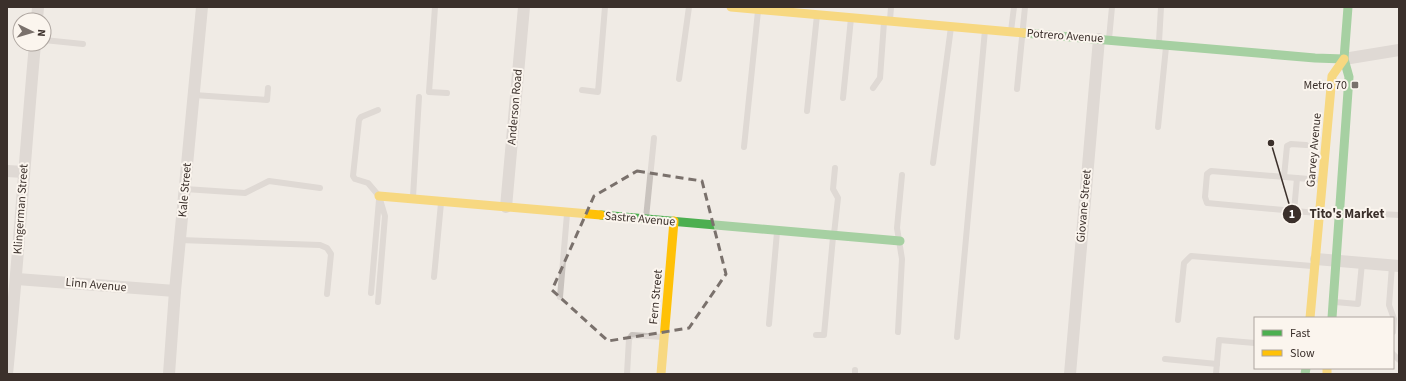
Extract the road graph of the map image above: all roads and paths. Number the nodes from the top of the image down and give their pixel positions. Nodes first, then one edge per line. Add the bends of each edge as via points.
1 (202, 7) edge
2 (435, 7) edge
3 (524, 7) edge
4 (605, 7) edge
5 (689, 7) edge
6 (732, 7) edge
7 (891, 7) edge
8 (1014, 7) edge
9 (1024, 7) edge
10 (1112, 7) edge
11 (1162, 7) edge
12 (1348, 7) edge
13 (758, 9) junction
14 (774, 9) edge
15 (817, 15) junction
16 (851, 18) junction
17 (887, 21) junction
18 (951, 27) junction
19 (985, 30) junction
20 (1011, 32) junction
21 (1022, 33) junction
22 (1104, 39) junction
23 (52, 41) edge
24 (83, 44) dead end
25 (1162, 44) junction
26 (1399, 50) edge
27 (34, 52) edge
28 (1344, 59) junction
29 (679, 79) dead end
30 (268, 88) dead end
31 (872, 88) dead end
32 (582, 90) dead end
33 (1017, 90) dead end
34 (447, 93) dead end
35 (194, 95) junction
36 (419, 97) dead end
37 (843, 98) dead end
38 (378, 110) dead end
39 (807, 111) dead end
40 (1158, 127) dead end
41 (654, 138) dead end
42 (1306, 145) dead end
43 (744, 146) dead end
44 (933, 163) dead end
45 (835, 168) dead end
46 (7, 171) edge
47 (24, 172) junction
48 (902, 176) dead end
49 (1284, 177) junction
50 (1297, 178) junction
51 (1323, 180) junction
52 (320, 188) dead end
53 (185, 189) junction
54 (379, 196) junction
55 (413, 199) junction
56 (442, 202) junction
57 (506, 207) junction
58 (1294, 211) junction
59 (567, 212) junction
60 (1339, 212) junction
61 (1320, 213) junction
62 (1399, 216) edge
63 (645, 219) junction
64 (674, 222) junction
65 (777, 231) junction
66 (834, 236) junction
67 (180, 240) junction
68 (900, 241) junction
69 (1335, 261) junction
70 (1316, 263) junction
71 (1362, 263) junction
72 (1396, 266) edge
73 (434, 277) dead end
74 (17, 279) junction
75 (175, 291) junction
76 (371, 293) dead end
77 (327, 294) dead end
78 (560, 297) dead end
79 (378, 302) dead end
80 (1333, 302) junction
81 (1310, 317) edge
82 (1332, 317) edge
83 (1393, 317) edge
84 (1178, 320) dead end
85 (769, 324) dead end
86 (898, 332) dead end
87 (816, 335) dead end
88 (665, 337) junction
89 (957, 337) dead end
90 (1254, 343) edge
91 (1165, 359) dead end
92 (1217, 364) junction
93 (7, 374) edge
94 (169, 374) edge
95 (627, 374) edge
96 (661, 374) edge
97 (1070, 374) edge
98 (1216, 374) edge

1 - 35 street, Kale Street
2 - 34 lane via 429,92
3 - 57 street, Anderson Road
4 - 32 lane via 598,92
5 - 29 lane
6 - 13 street, Potrero Avenue
7 - 17 lane
8 - 20 lane
9 - 21 lane
10 - 22 lane
11 - 25 lane
12 - 28 street
13 - 14 street, Potrero Avenue
13 - 43 lane
14 - 15 street, Potrero Avenue
15 - 16 street, Potrero Avenue
15 - 39 lane
16 - 17 street, Potrero Avenue
16 - 37 lane
17 - 18 street, Potrero Avenue
17 - 31 lane via 880,78
18 - 19 street, Potrero Avenue
18 - 44 lane
19 - 20 street, Potrero Avenue
19 - 89 lane
20 - 21 street, Potrero Avenue
21 - 22 street, Potrero Avenue
21 - 33 lane
22 - 25 street, Potrero Avenue
22 - 97 street, Giovane Street
23 - 24 lane
25 - 28 street, Potrero Avenue
25 - 40 lane
26 - 28 street, Potrero Avenue
27 - 47 street, Klingerman Street
28 - 51 street, Garvey Avenue via 1332,76
28 - 60 street via 1349,77
30 - 35 lane via 267,100
35 - 53 street, Kale Street
36 - 55 lane
38 - 54 lane via 360,117 353,176 368,183
41 - 63 lane
42 - 49 lane via 1287,146
45 - 66 lane via 833,189 838,198
46 - 47 street
47 - 74 street, Klingerman Street
48 - 68 lane via 897,228
49 - 50 lane
49 - 58 lane via 1211,171 1207,174 1205,197 1208,202
50 - 51 lane
50 - 58 lane
51 - 61 street, Garvey Avenue
52 - 53 lane via 269,181 245,193
53 - 67 street, Kale Street
54 - 55 street, Sastre Avenue
54 - 76 lane
54 - 79 lane via 385,216
55 - 56 street, Sastre Avenue
56 - 57 street, Sastre Avenue
56 - 73 lane
57 - 59 street, Sastre Avenue
58 - 61 lane
59 - 63 street, Sastre Avenue
59 - 78 lane
60 - 62 lane
60 - 69 street
61 - 70 street, Garvey Avenue
63 - 64 street, Sastre Avenue
64 - 65 street, Sastre Avenue
64 - 88 street, Fern Street
65 - 66 street, Sastre Avenue
65 - 85 lane
66 - 68 street, Sastre Avenue
66 - 87 lane via 824,335
67 - 75 street, Kale Street
67 - 77 lane via 320,245 331,254
68 - 86 lane via 902,260
69 - 70 street
69 - 71 street
69 - 80 street
70 - 81 street, Garvey Avenue
70 - 84 lane via 1191,256 1184,263
71 - 72 street
71 - 80 lane via 1358,304
72 - 83 lane via 1388,305
74 - 75 street, Linn Avenue
74 - 93 street, Klingerman Street
75 - 94 street, Kale Street
80 - 82 street
88 - 95 lane via 632,335
88 - 96 street, Fern Street
90 - 92 lane via 1219,340
91 - 92 lane
92 - 98 lane

